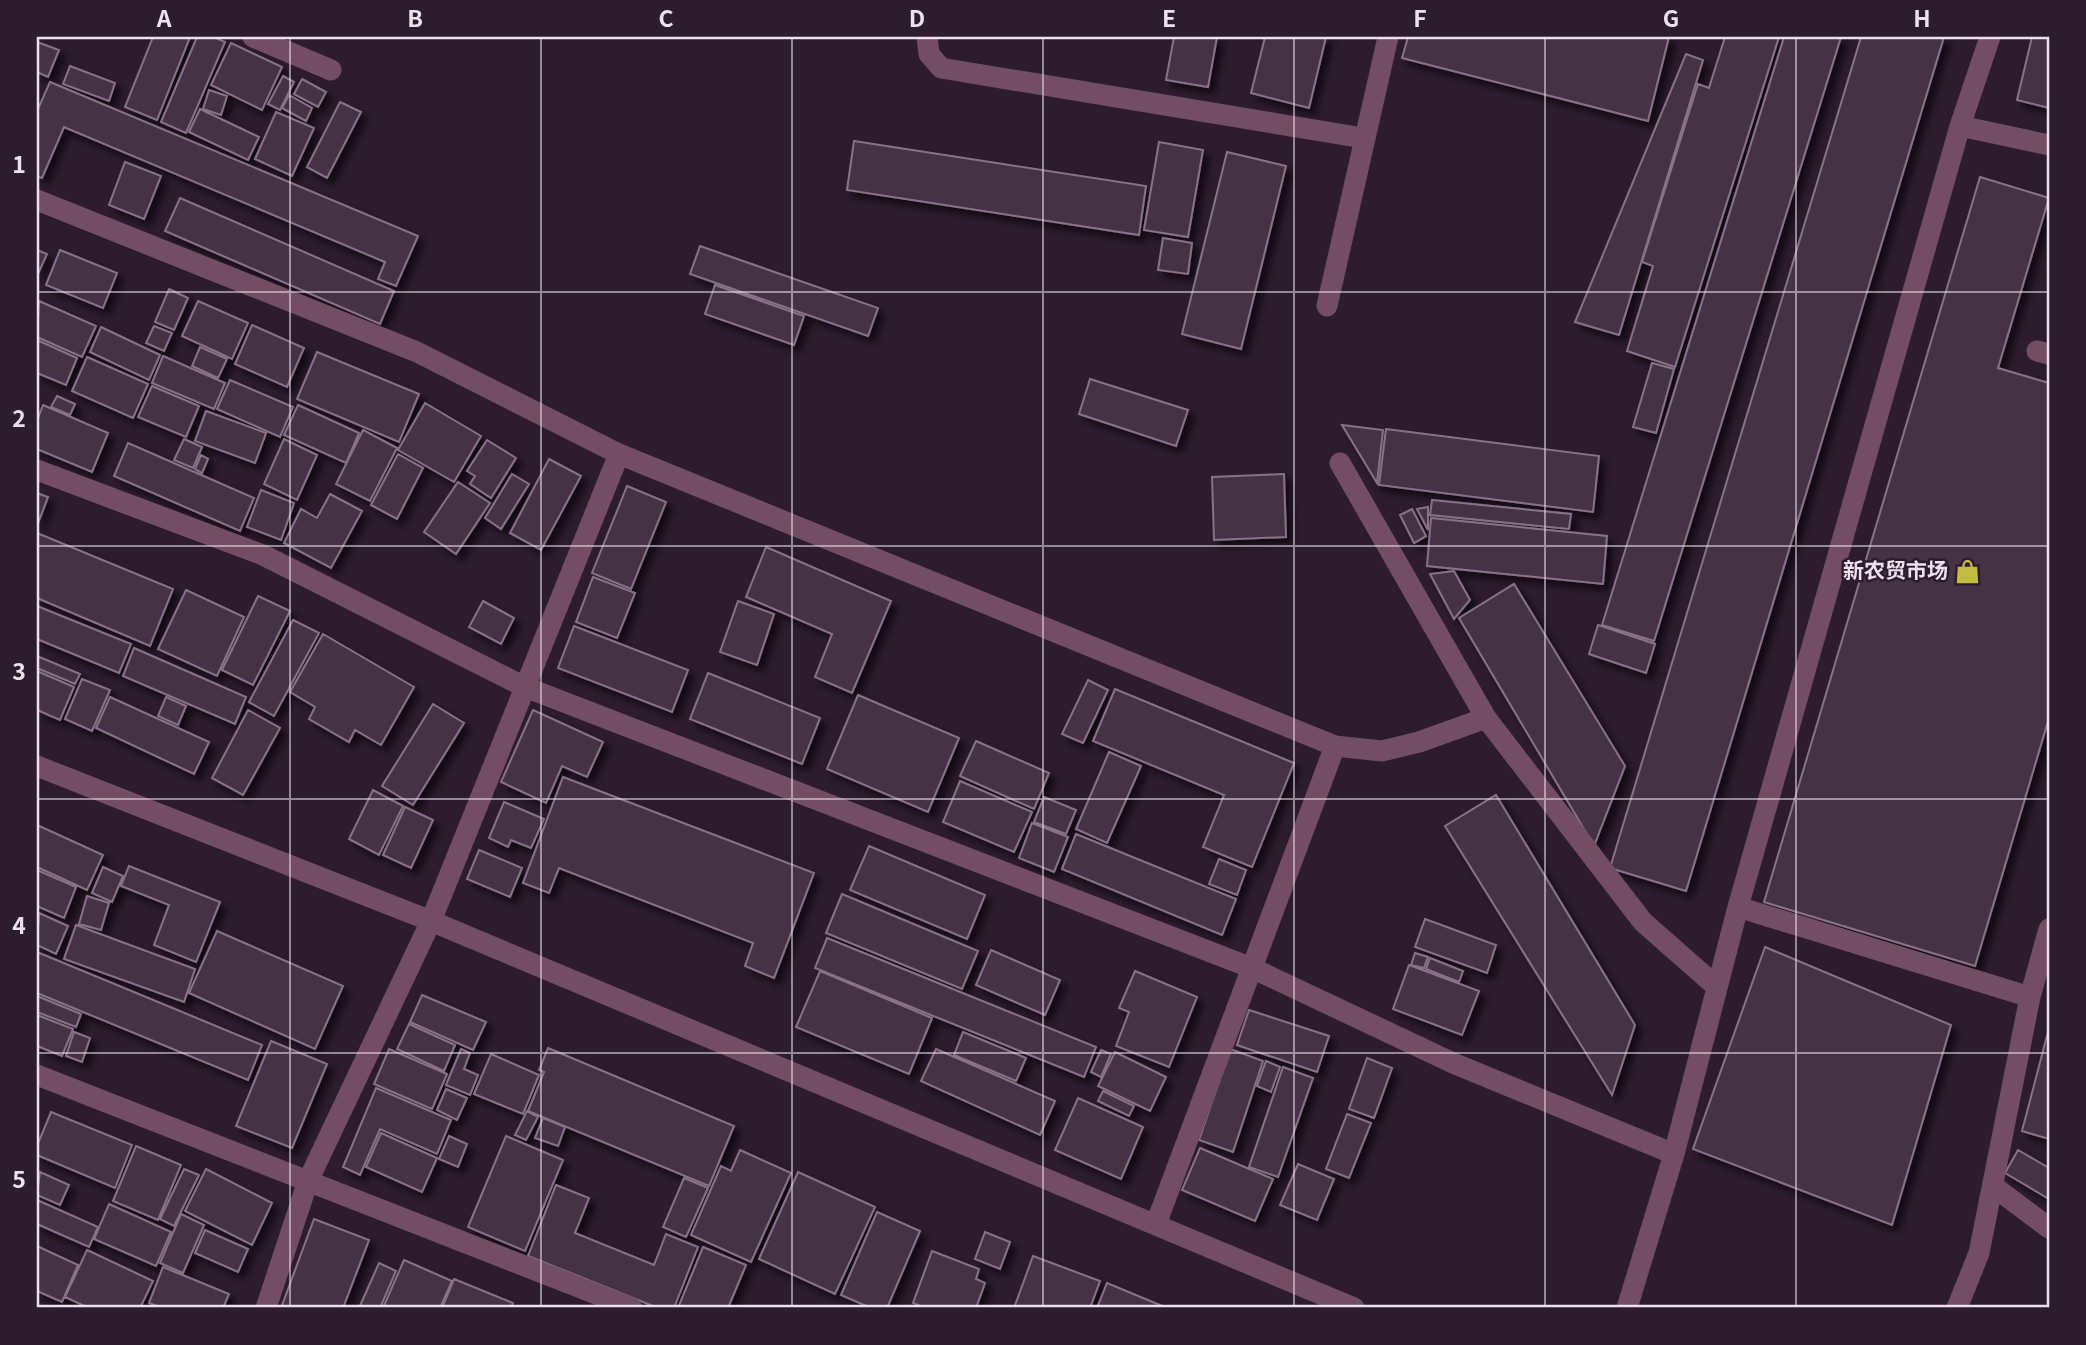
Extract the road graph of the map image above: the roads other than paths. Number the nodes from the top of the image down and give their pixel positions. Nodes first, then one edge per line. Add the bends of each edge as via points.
1 (253, 37) edge
2 (927, 37) edge
3 (1388, 37) edge
4 (1990, 37) edge
5 (331, 70) dead end
6 (1960, 126) junction
7 (1363, 138) junction
8 (2049, 145) edge
9 (37, 200) edge
10 (1326, 306) dead end
11 (619, 454) junction
12 (1340, 463) dead end
13 (37, 470) edge
14 (525, 687) junction
15 (1486, 718) junction
16 (1335, 746) junction
17 (37, 766) edge
18 (1738, 907) junction
19 (431, 921) junction
20 (2049, 929) edge
21 (1252, 968) junction
22 (1717, 987) junction
23 (2030, 997) junction
24 (37, 1075) edge
25 (1674, 1154) junction
26 (308, 1181) junction
27 (1993, 1185) junction
28 (1156, 1223) junction
29 (2049, 1228) edge
30 (266, 1308) edge
31 (632, 1308) edge
32 (1354, 1308) edge
33 (1627, 1308) edge
34 (1957, 1308) edge

1 - 5 street
2 - 7 street via 929,54 941,68
3 - 7 street
4 - 6 street
6 - 8 street
6 - 18 street
7 - 10 street
9 - 11 street via 417,352
11 - 14 street
11 - 16 street
12 - 15 street
13 - 14 street via 263,555
14 - 19 street
14 - 21 street
15 - 16 street via 1382,751
15 - 22 street via 1643,922
16 - 21 street
17 - 19 street
18 - 22 street
18 - 23 street
19 - 26 street
19 - 28 street
20 - 23 street
21 - 25 street via 1453,1063
21 - 28 street
22 - 25 street
23 - 27 street
24 - 26 street
25 - 33 street
26 - 30 street
26 - 31 street
27 - 29 street
27 - 34 street via 1979,1253
28 - 32 street

